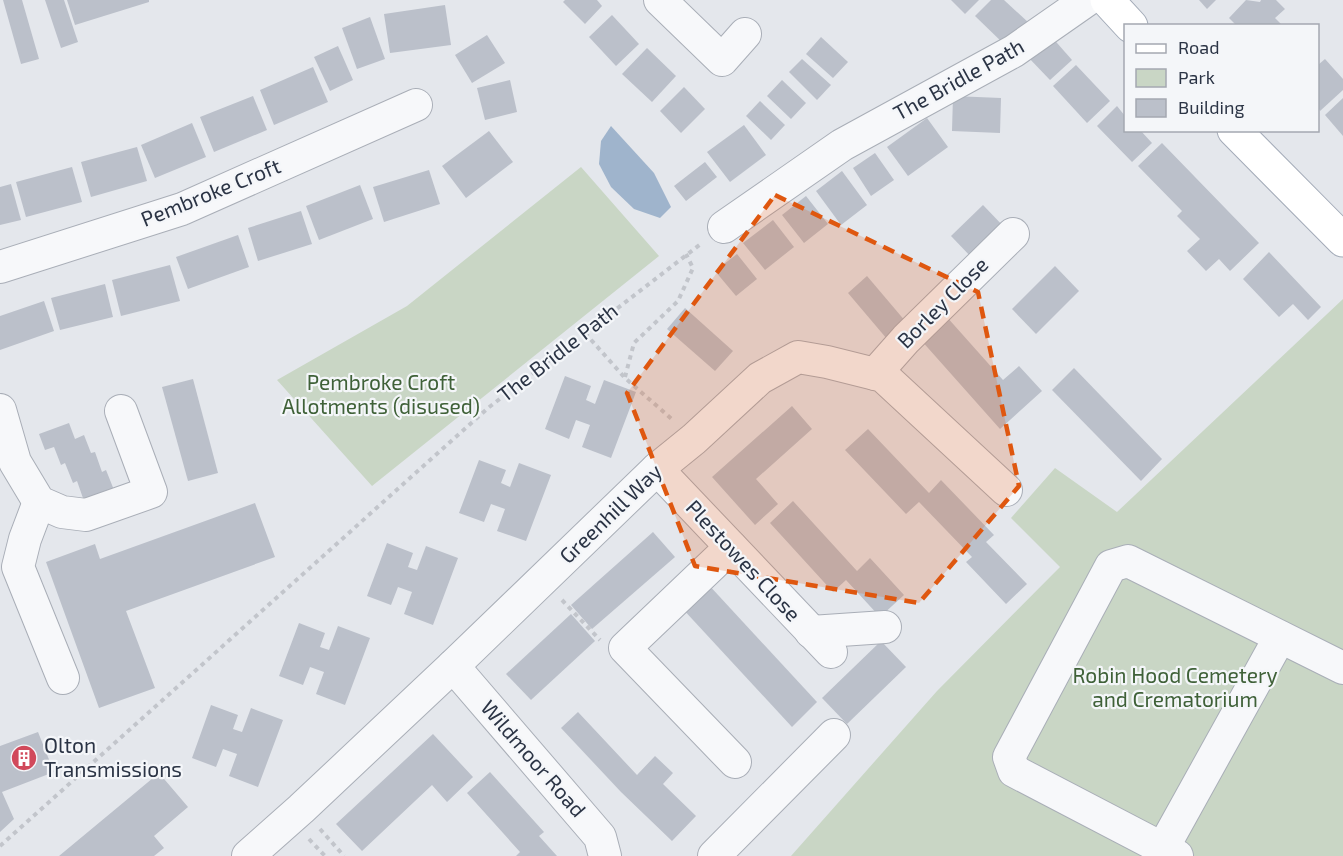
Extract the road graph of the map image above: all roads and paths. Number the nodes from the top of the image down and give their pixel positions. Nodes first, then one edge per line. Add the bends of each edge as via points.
1 (660, 0) edge
2 (1087, 0) edge
3 (1107, 0) edge
4 (1129, 24) edge
5 (745, 34) dead end
6 (416, 105) dead end
7 (1236, 132) edge
8 (724, 226) joint
9 (1013, 234) dead end
10 (1343, 240) edge
11 (686, 254) junction
12 (0, 267) edge
13 (585, 333) junction
14 (874, 374) junction
15 (625, 378) junction
16 (0, 410) edge
17 (121, 411) dead end
18 (694, 439) junction
19 (657, 469) junction
20 (1006, 490) dead end
21 (39, 502) junction
22 (730, 547) junction
23 (543, 579) junction
24 (885, 627) dead end
25 (1280, 637) junction
26 (625, 648) junction
27 (453, 666) junction
28 (1343, 668) edge
29 (63, 678) dead end
30 (834, 735) dead end
31 (735, 762) dead end
32 (301, 809) junction
33 (0, 846) edge
34 (1170, 852) edge
35 (248, 856) edge
36 (344, 856) edge
37 (605, 856) edge
38 (714, 856) edge

1 - 5 street via 722,60
2 - 8 street, The Bridle Path via 1014,51 842,145
3 - 4 main road
6 - 12 street, Pembroke Croft via 182,209
7 - 10 main road
8 - 11 path, The Bridle Path
9 - 14 street, Borley Close
11 - 13 path, The Bridle Path
11 - 15 path via 693,268 678,302 634,343
13 - 15 path
13 - 33 path, The Bridle Path via 488,408
14 - 18 street, Greenhill Way via 798,357 760,378
14 - 20 street, Greenhill Way via 883,376
15 - 18 path
16 - 21 street via 15,462
17 - 21 street via 151,492 86,514 62,512
18 - 19 street, Greenhill Way
19 - 22 street, Plestowes Close
19 - 23 street, Greenhill Way
21 - 29 street via 18,567
22 - 24 street, Plestowes Close via 821,642
22 - 26 street
23 - 26 path via 606,645
23 - 27 street, Greenhill Way
25 - 28 street
25 - 34 street
25 - 34 street via 1128,561 1111,566 1009,757 1014,771
26 - 31 street
27 - 32 street, Greenhill Way
27 - 37 street, Wildmoor Road via 600,837
30 - 38 street
32 - 35 street, Greenhill Way
32 - 36 path

